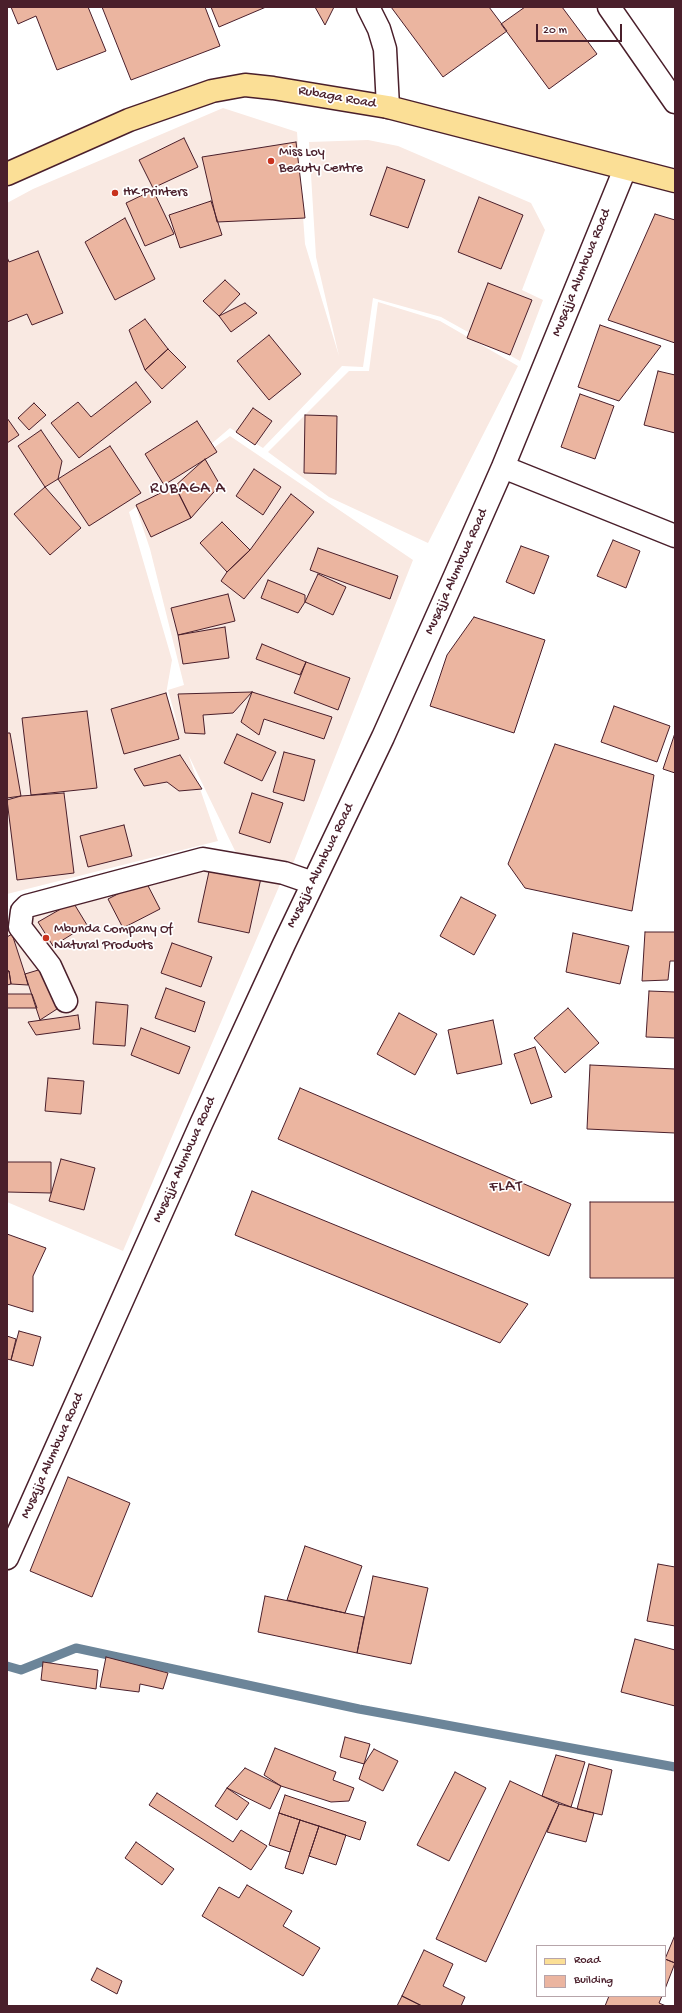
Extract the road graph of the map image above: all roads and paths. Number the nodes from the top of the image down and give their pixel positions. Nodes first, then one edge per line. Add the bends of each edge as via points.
1 (368, 7) edge
2 (609, 7) edge
3 (675, 102) edge
4 (388, 107) junction
5 (625, 169) junction
6 (7, 174) edge
7 (675, 181) edge
8 (503, 467) junction
9 (675, 536) edge
10 (313, 883) junction
11 (66, 1001) dead end
12 (7, 1558) edge

1 - 4 street via 385,49
2 - 3 street
4 - 5 main road, Rubaga Road
4 - 6 main road, Rubaga Road via 274,88 245,85 229,87 129,120
5 - 7 main road, Rubaga Road
5 - 8 street, Musajja Alumbwa Road
8 - 9 street
8 - 10 street, Musajja Alumbwa Road via 383,737
10 - 11 street via 284,874 203,859 27,906 22,911 20,927 50,966
10 - 12 street, Musajja Alumbwa Road via 201,1124

